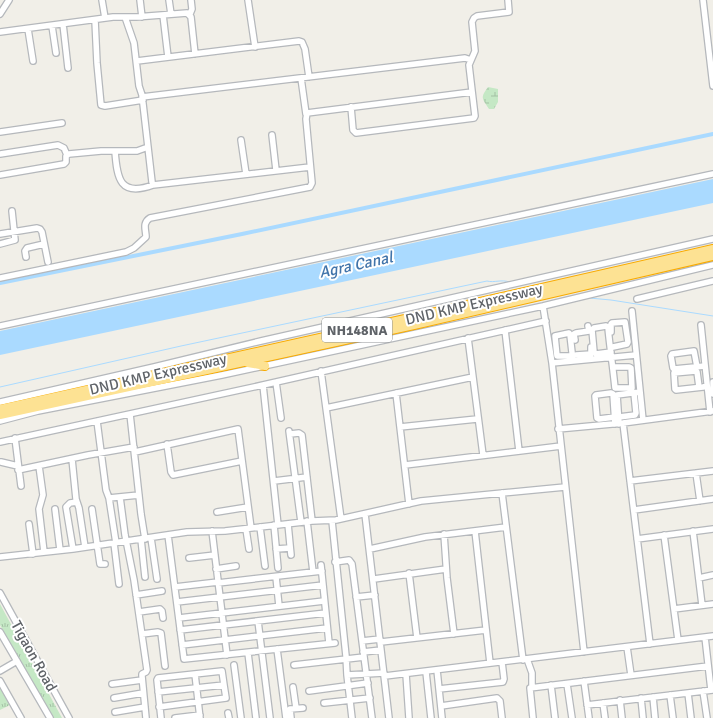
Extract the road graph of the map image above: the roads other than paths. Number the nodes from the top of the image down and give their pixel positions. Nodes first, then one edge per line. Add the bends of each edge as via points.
1 (9, 0) edge
2 (102, 0) edge
3 (140, 0) edge
4 (169, 0) edge
5 (191, 0) edge
6 (248, 0) edge
7 (508, 0) edge
8 (702, 0) edge
9 (0, 14) edge
10 (171, 14) junction
11 (190, 14) junction
12 (163, 15) junction
13 (125, 17) junction
14 (142, 17) junction
15 (105, 18) junction
16 (95, 20) junction
17 (62, 24) junction
18 (52, 26) junction
19 (28, 29) junction
20 (0, 32) edge
21 (255, 47) junction
22 (56, 53) dead end
23 (195, 54) junction
24 (168, 57) junction
25 (471, 60) junction
26 (33, 61) dead end
27 (137, 61) junction
28 (68, 68) dead end
29 (309, 77) junction
30 (301, 78) junction
31 (713, 86) edge
32 (472, 92) junction
33 (142, 99) junction
34 (351, 107) junction
35 (306, 114) junction
36 (62, 122) dead end
37 (0, 132) edge
38 (272, 135) dead end
39 (242, 140) dead end
40 (148, 147) junction
41 (115, 151) junction
42 (0, 154) edge
43 (67, 155) junction
44 (310, 167) junction
45 (276, 170) junction
46 (246, 174) junction
47 (713, 174) edge
48 (0, 175) edge
49 (153, 185) junction
50 (12, 211) dead end
51 (15, 231) junction
52 (0, 234) edge
53 (713, 239) edge
54 (0, 244) edge
55 (44, 244) junction
56 (713, 249) edge
57 (713, 256) edge
58 (26, 257) dead end
59 (48, 262) dead end
60 (713, 266) edge
61 (0, 278) edge
62 (713, 281) edge
63 (636, 298) dead end
64 (543, 306) junction
65 (632, 311) dead end
66 (546, 321) junction
67 (701, 325) dead end
68 (0, 326) edge
69 (505, 330) junction
70 (468, 338) junction
71 (237, 347) junction
72 (612, 353) junction
73 (636, 354) junction
74 (235, 356) junction
75 (575, 358) junction
76 (245, 362) junction
77 (552, 363) junction
78 (265, 366) junction
79 (705, 366) junction
80 (613, 367) junction
81 (697, 367) junction
82 (321, 371) junction
83 (472, 377) junction
84 (276, 382) junction
85 (713, 382) edge
86 (263, 385) junction
87 (707, 386) junction
88 (699, 387) junction
89 (640, 392) junction
90 (396, 393) junction
91 (634, 393) junction
92 (713, 394) edge
93 (0, 402) edge
94 (326, 408) junction
95 (0, 409) edge
96 (711, 412) edge
97 (130, 414) junction
98 (0, 415) edge
99 (617, 417) junction
100 (281, 418) dead end
101 (477, 418) junction
102 (643, 420) junction
103 (0, 421) edge
104 (98, 421) junction
105 (619, 424) junction
106 (400, 427) junction
107 (558, 429) junction
108 (15, 438) junction
109 (0, 442) edge
110 (167, 444) junction
111 (561, 446) junction
112 (135, 450) junction
113 (519, 451) junction
114 (102, 453) junction
115 (483, 455) junction
116 (72, 459) junction
117 (242, 461) junction
118 (1, 462) dead end
119 (405, 465) junction
120 (39, 466) junction
121 (18, 468) junction
122 (713, 471) edge
123 (696, 473) junction
124 (307, 477) junction
125 (296, 479) junction
126 (274, 481) junction
127 (630, 481) junction
128 (21, 486) dead end
129 (565, 487) junction
130 (502, 493) junction
131 (140, 495) junction
132 (120, 497) junction
133 (109, 498) junction
134 (713, 499) edge
135 (700, 501) junction
136 (77, 502) junction
137 (409, 504) junction
138 (248, 507) junction
139 (55, 509) dead end
140 (92, 509) dead end
141 (634, 510) junction
142 (217, 512) dead end
143 (365, 514) junction
144 (341, 519) junction
145 (307, 521) junction
146 (332, 521) junction
147 (29, 524) dead end
148 (288, 524) junction
149 (276, 525) junction
150 (260, 527) junction
151 (506, 527) junction
152 (249, 528) junction
153 (713, 529) edge
154 (212, 531) junction
155 (475, 531) junction
156 (693, 532) junction
157 (444, 534) junction
158 (168, 535) junction
159 (664, 535) junction
160 (146, 539) junction
161 (637, 539) junction
162 (126, 541) junction
163 (115, 543) junction
164 (98, 545) junction
165 (85, 547) junction
166 (290, 548) junction
167 (72, 549) junction
168 (249, 549) dead end
169 (276, 549) junction
170 (370, 549) junction
171 (60, 550) junction
172 (44, 552) junction
173 (33, 554) junction
174 (215, 555) junction
175 (291, 556) dead end
176 (0, 557) edge
177 (189, 558) dead end
178 (336, 562) junction
179 (105, 564) dead end
180 (236, 566) dead end
181 (265, 566) dead end
182 (278, 568) dead end
183 (216, 569) junction
184 (446, 569) junction
185 (314, 572) junction
186 (408, 573) junction
187 (713, 575) edge
188 (145, 576) dead end
189 (276, 577) junction
190 (698, 578) junction
191 (157, 579) dead end
192 (374, 579) junction
193 (218, 583) junction
194 (119, 584) dead end
195 (323, 585) junction
196 (175, 587) junction
197 (162, 591) dead end
198 (277, 592) junction
199 (0, 593) edge
200 (136, 595) junction
201 (375, 595) junction
202 (356, 597) junction
203 (220, 598) junction
204 (0, 599) edge
205 (324, 601) junction
206 (177, 602) junction
207 (713, 604) edge
208 (702, 605) junction
209 (279, 606) junction
210 (674, 609) junction
211 (139, 612) junction
212 (222, 612) junction
213 (326, 613) junction
214 (163, 618) dead end
215 (179, 618) junction
216 (258, 621) junction
217 (224, 625) junction
218 (327, 628) junction
219 (180, 630) junction
220 (486, 630) junction
221 (0, 632) edge
222 (142, 634) junction
223 (454, 634) junction
224 (713, 636) edge
225 (260, 637) junction
226 (705, 637) junction
227 (417, 638) junction
228 (381, 640) junction
229 (678, 640) junction
230 (226, 641) junction
231 (362, 641) junction
232 (650, 644) junction
233 (182, 645) junction
234 (627, 647) junction
235 (277, 649) junction
236 (381, 650) junction
237 (262, 651) junction
238 (584, 652) junction
239 (248, 653) junction
240 (364, 654) junction
241 (227, 655) junction
242 (346, 659) junction
243 (525, 659) junction
244 (17, 661) junction
245 (502, 662) junction
246 (710, 663) edge
247 (490, 664) junction
248 (294, 665) dead end
249 (165, 666) dead end
250 (234, 666) dead end
251 (437, 670) junction
252 (0, 671) edge
253 (426, 672) junction
254 (195, 674) junction
255 (367, 674) junction
256 (406, 674) junction
257 (347, 675) junction
258 (384, 675) junction
259 (631, 675) junction
260 (142, 680) junction
261 (0, 681) edge
262 (584, 681) junction
263 (368, 683) junction
264 (112, 684) dead end
265 (567, 684) junction
266 (224, 685) junction
267 (348, 686) junction
268 (551, 686) junction
269 (197, 687) junction
270 (293, 687) dead end
271 (532, 688) junction
272 (439, 689) junction
273 (309, 690) dead end
274 (712, 690) edge
275 (703, 691) junction
276 (158, 692) junction
277 (688, 692) junction
278 (143, 693) junction
279 (670, 694) junction
280 (653, 697) junction
281 (114, 698) dead end
282 (370, 698) junction
283 (641, 698) junction
284 (350, 699) junction
285 (620, 700) junction
286 (198, 701) junction
287 (324, 703) dead end
288 (603, 703) junction
289 (587, 705) junction
290 (441, 706) junction
291 (145, 707) junction
292 (159, 707) junction
293 (296, 708) junction
294 (303, 708) dead end
295 (115, 712) dead end
296 (200, 716) edge
297 (21, 718) edge
298 (50, 718) edge
299 (67, 718) edge
300 (146, 718) edge
301 (161, 718) edge
302 (175, 718) edge
303 (241, 718) edge
304 (256, 718) edge
305 (270, 718) edge
306 (286, 718) edge
307 (291, 718) edge
308 (352, 718) edge
309 (372, 718) edge
310 (389, 718) edge
311 (409, 718) edge
312 (431, 718) edge
313 (442, 718) edge
314 (502, 718) edge
315 (532, 718) edge
316 (555, 718) edge
317 (572, 718) edge
318 (589, 718) edge
319 (605, 718) edge
320 (622, 718) edge
321 (643, 718) edge
322 (655, 718) edge
323 (673, 718) edge
324 (691, 718) edge
325 (707, 718) edge

1 - 9 street
2 - 15 street
3 - 14 street
4 - 10 street
5 - 11 street
6 - 21 street
7 - 25 street via 509,12 473,19 471,27 474,51
8 - 31 street
10 - 11 street
10 - 12 street
11 - 23 street
12 - 14 street
12 - 24 street
13 - 14 street
13 - 15 street
13 - 27 street via 133,38
15 - 16 street
16 - 17 street
16 - 33 street via 101,105
17 - 18 street
17 - 28 street
18 - 19 street
18 - 22 street
19 - 20 street
19 - 26 street
21 - 23 street
21 - 29 street via 302,42
23 - 24 street
24 - 27 street
25 - 29 street via 465,58
25 - 32 street via 469,65
27 - 33 street
29 - 30 street
30 - 33 street
30 - 35 street
32 - 34 street
32 - 34 street via 475,116 471,119 356,133 353,130
33 - 40 street
34 - 35 street
35 - 44 street
36 - 37 street
38 - 45 street
39 - 46 street
40 - 41 street via 137,151
40 - 49 street
41 - 43 street
41 - 49 street via 117,171 125,186 130,189 142,189
42 - 43 street via 58,145 64,148
43 - 48 street via 64,164
44 - 45 street
44 - 61 street via 312,184 309,187 150,218 145,225 146,237 126,252
45 - 46 street
46 - 49 street
47 - 68 street
50 - 51 street
51 - 52 street
51 - 54 street via 14,241
51 - 55 street via 39,228
53 - 71 street
55 - 58 street via 27,248
55 - 59 street
56 - 74 highway, DND KMP Expressway / NH148NA
57 - 76 highway, DND KMP Expressway / NH148NA
60 - 64 street
62 - 63 street
64 - 66 street
64 - 78 street
65 - 73 street
66 - 69 street
66 - 77 street
67 - 79 street
69 - 70 street
69 - 113 street
70 - 82 street
70 - 83 street
71 - 74 highway
71 - 93 street
72 - 72 street via 611,324 625,322 628,342
72 - 72 street via 608,328 594,328 592,330 596,354
72 - 73 street
72 - 75 street
72 - 80 street
73 - 89 street
74 - 95 highway, DND KMP Expressway / NH148NA
75 - 75 street via 569,333 555,336 557,356
75 - 75 street via 574,334 588,329 592,352
75 - 77 street
76 - 78 highway
76 - 98 highway, DND KMP Expressway / NH148NA
77 - 107 street
78 - 103 street
79 - 81 street
79 - 87 street
80 - 80 street via 615,388 632,388 631,368
81 - 81 street via 674,369 671,356 694,351
82 - 84 street
82 - 94 street
83 - 90 street
83 - 101 street
84 - 86 street
84 - 100 street
85 - 92 street
86 - 97 street
86 - 126 street
87 - 88 street
87 - 96 street
88 - 88 street via 674,389 674,374 696,371
89 - 91 street
89 - 102 street
90 - 94 street
90 - 106 street
91 - 99 street via 617,395
91 - 99 street via 635,415
94 - 144 street
96 - 102 street
97 - 104 street
97 - 112 street
99 - 99 street via 613,394 596,395 597,418
99 - 105 street
101 - 106 street
101 - 115 street
102 - 105 street
104 - 108 street
104 - 114 street
105 - 107 street
105 - 127 street
106 - 119 street
107 - 111 street
108 - 109 street
108 - 121 street
110 - 112 street
110 - 117 street via 173,475
110 - 117 street via 236,429 239,431
111 - 113 street
111 - 129 street
112 - 114 street
112 - 131 street
113 - 115 street
114 - 116 street
114 - 133 street
115 - 119 street
116 - 120 street
116 - 136 street
117 - 138 street
118 - 121 street
119 - 137 street
120 - 121 street
120 - 172 street via 43,495 39,509
121 - 128 street
122 - 123 street
123 - 127 street
123 - 135 street
124 - 125 street
124 - 125 street via 302,435 290,433
124 - 145 street
125 - 126 street
125 - 145 street
126 - 149 street
127 - 141 street
129 - 130 street
129 - 238 street
130 - 137 street
130 - 151 street
131 - 132 street
131 - 160 street
132 - 133 street
132 - 162 street
133 - 163 street
134 - 135 street
135 - 141 street
136 - 165 street
136 - 167 street via 66,507
137 - 143 street
138 - 142 street
138 - 152 street
139 - 171 street
140 - 164 street
141 - 161 street
143 - 144 street
143 - 170 street
144 - 146 street
145 - 146 street
145 - 148 street
145 - 185 street
146 - 178 street
147 - 173 street
148 - 149 street
148 - 166 street
149 - 150 street
149 - 169 street
150 - 152 street
150 - 181 street
151 - 155 street
151 - 243 street
152 - 154 street
152 - 168 street
153 - 156 street
154 - 158 street
154 - 174 street
155 - 157 street
155 - 220 street
156 - 159 street
156 - 190 street
157 - 170 street
157 - 184 street
158 - 160 street
158 - 196 street
159 - 161 street
159 - 210 street
160 - 162 street
160 - 188 street
160 - 191 street
161 - 232 street
162 - 163 street
162 - 200 street
163 - 164 street
163 - 194 street
164 - 165 street
164 - 179 street via 100,564
165 - 167 street
166 - 169 street
166 - 175 street
167 - 171 street
169 - 182 street
170 - 192 street
171 - 172 street
172 - 173 street
173 - 176 street
174 - 177 street
174 - 183 street
178 - 202 street via 351,561
178 - 242 street
180 - 183 street
183 - 193 street
184 - 186 street
184 - 223 street
185 - 189 street
185 - 195 street via 321,568
186 - 192 street
186 - 227 street
187 - 190 street
189 - 193 street
189 - 198 street
190 - 208 street
192 - 201 street
193 - 196 street
193 - 203 street
195 - 198 street
195 - 205 street
196 - 206 street
197 - 200 street
198 - 203 street
198 - 209 street
199 - 299 street, Tigaon Road
200 - 211 street
201 - 202 street
201 - 228 street
202 - 231 street
203 - 206 street
203 - 212 street
204 - 299 street
205 - 209 street
205 - 213 street
206 - 215 street
207 - 208 street
208 - 210 street
209 - 212 street
210 - 229 street
211 - 214 street via 160,609
211 - 222 street
212 - 215 street
212 - 217 street
213 - 216 street
213 - 218 street
215 - 219 street
216 - 217 street
216 - 225 street
217 - 219 street
217 - 230 street
218 - 225 street
218 - 235 street via 332,643
219 - 233 street
220 - 223 street
220 - 247 street
221 - 244 street
222 - 249 street via 161,634
222 - 260 street via 147,670 142,675
223 - 227 street
224 - 226 street
225 - 230 street
225 - 237 street
226 - 229 street
226 - 246 street
227 - 228 street
228 - 231 street
228 - 236 street
229 - 232 street
230 - 233 street
230 - 241 street
231 - 240 street
232 - 234 street
233 - 241 street via 183,658 186,660
234 - 238 street
234 - 259 street
235 - 237 street
235 - 306 street
236 - 240 street
236 - 258 street
237 - 239 street
237 - 305 street
238 - 243 street
239 - 241 street
239 - 304 street
240 - 242 street
240 - 255 street
242 - 248 street
242 - 257 street
243 - 245 street
243 - 271 street via 532,673
244 - 252 street
244 - 298 street
245 - 247 street
245 - 272 street via 503,682
246 - 259 street
246 - 274 street
247 - 251 street
250 - 303 street
251 - 253 street
251 - 272 street
253 - 256 street
253 - 312 street
254 - 266 street via 222,671
254 - 269 street
254 - 276 street via 158,678
255 - 257 street
255 - 258 street
255 - 263 street
256 - 258 street
256 - 311 street
257 - 267 street
258 - 310 street
259 - 262 street
260 - 264 street
260 - 278 street
261 - 297 street
262 - 265 street
262 - 289 street
263 - 267 street
263 - 282 street
265 - 268 street
265 - 317 street
266 - 269 street
266 - 286 street via 225,699
267 - 273 street
267 - 284 street
268 - 271 street
268 - 316 street
269 - 276 street
269 - 286 street
270 - 293 street
271 - 315 street
272 - 290 street
274 - 275 street
275 - 277 street
275 - 325 street
276 - 292 street
277 - 279 street
277 - 324 street
278 - 281 street
278 - 291 street
279 - 280 street
279 - 323 street
280 - 283 street
280 - 322 street
282 - 284 street
282 - 309 street
283 - 285 street
283 - 321 street
284 - 287 street
284 - 308 street
285 - 288 street
285 - 320 street
286 - 292 street
286 - 296 street
288 - 289 street
288 - 319 street
289 - 318 street
290 - 313 street
290 - 314 street via 499,698
291 - 295 street
291 - 300 street
292 - 301 street
293 - 294 street
293 - 307 street via 290,710
296 - 302 street

